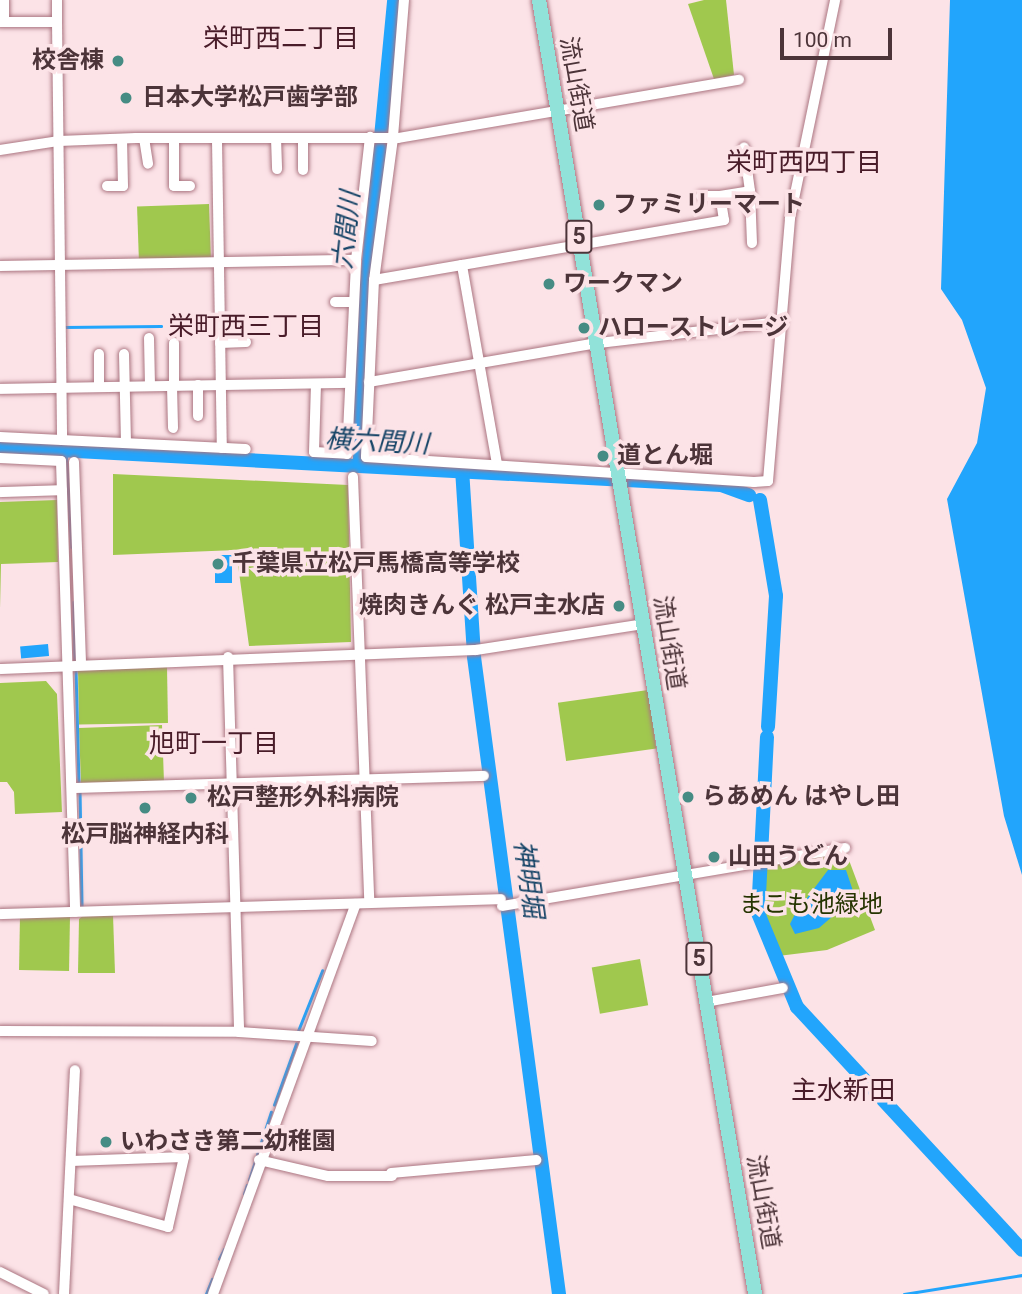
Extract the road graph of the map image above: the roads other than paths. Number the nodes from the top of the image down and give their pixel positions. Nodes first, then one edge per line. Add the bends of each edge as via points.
1 (4, 0) edge
2 (57, 0) edge
3 (404, 0) edge
4 (539, 0) edge
5 (835, 0) edge
6 (2, 22) edge
7 (57, 22) junction
8 (739, 80) dead end
9 (558, 111) junction
10 (370, 137) junction
11 (144, 138) junction
12 (276, 138) junction
13 (303, 138) junction
14 (393, 138) junction
15 (122, 139) junction
16 (174, 139) junction
17 (217, 140) junction
18 (59, 141) junction
19 (744, 146) dead end
20 (0, 150) edge
21 (148, 164) dead end
22 (276, 169) dead end
23 (303, 170) dead end
24 (190, 186) dead end
25 (107, 187) dead end
26 (750, 191) junction
27 (705, 193) dead end
28 (720, 196) junction
29 (752, 243) dead end
30 (581, 245) junction
31 (356, 260) junction
32 (218, 263) junction
33 (59, 265) junction
34 (462, 265) junction
35 (0, 266) edge
36 (373, 279) junction
37 (335, 302) dead end
38 (354, 302) junction
39 (779, 322) junction
40 (149, 338) dead end
41 (246, 342) dead end
42 (174, 343) dead end
43 (220, 343) junction
44 (597, 344) junction
45 (99, 354) dead end
46 (124, 354) dead end
47 (479, 363) junction
48 (369, 382) junction
49 (348, 383) junction
50 (316, 384) junction
51 (221, 385) junction
52 (150, 386) junction
53 (173, 386) junction
54 (198, 386) junction
55 (99, 387) junction
56 (125, 387) junction
57 (61, 388) junction
58 (0, 389) edge
59 (198, 416) dead end
60 (173, 428) dead end
61 (0, 437) edge
62 (62, 440) junction
63 (126, 442) junction
64 (222, 448) junction
65 (246, 449) dead end
66 (0, 458) edge
67 (74, 463) dead end
68 (497, 464) junction
69 (353, 477) dead end
70 (619, 477) junction
71 (62, 490) junction
72 (0, 492) edge
73 (65, 541) junction
74 (77, 541) junction
75 (643, 624) junction
76 (359, 653) junction
77 (228, 657) junction
78 (81, 665) junction
79 (68, 667) junction
80 (0, 669) edge
81 (484, 776) dead end
82 (364, 779) junction
83 (232, 783) junction
84 (72, 788) junction
85 (845, 848) dead end
86 (685, 876) junction
87 (369, 902) junction
88 (356, 904) junction
89 (236, 907) junction
90 (75, 912) junction
91 (0, 914) edge
92 (783, 988) dead end
93 (706, 1002) junction
94 (0, 1031) edge
95 (239, 1032) junction
96 (303, 1038) junction
97 (372, 1041) dead end
98 (75, 1070) dead end
99 (259, 1160) junction
100 (536, 1160) dead end
101 (71, 1161) junction
102 (69, 1199) junction
103 (0, 1272) edge
104 (44, 1294) edge
105 (64, 1294) edge
106 (213, 1294) edge
107 (755, 1294) edge

1 - 6 street
2 - 7 street
3 - 14 street
4 - 9 main road, 流山街道 / 5
5 - 39 street via 796,177
6 - 7 street
7 - 18 street
8 - 9 street
9 - 14 street
9 - 30 main road, 流山街道 / 5
10 - 13 street
10 - 14 street
10 - 31 street
11 - 15 street
11 - 16 street
11 - 21 street
12 - 13 street
12 - 17 street
12 - 22 street
13 - 23 street
14 - 36 street
15 - 18 street
15 - 25 street via 123,186
16 - 17 street
16 - 24 street via 174,186
17 - 32 street
18 - 20 street
18 - 33 street
19 - 26 street
26 - 28 street
26 - 29 street
27 - 28 street
28 - 30 street via 724,220
30 - 34 street
30 - 44 main road, 流山街道 / 5
31 - 32 street
31 - 38 street
32 - 33 street
32 - 43 street
33 - 35 street
33 - 57 street
34 - 36 street
34 - 47 street
36 - 48 street
37 - 38 street
38 - 49 street
39 - 44 street
39 - 70 street via 768,481
40 - 52 street
41 - 43 street
42 - 53 street
43 - 51 street
44 - 47 street
44 - 70 main road, 流山街道 / 5
45 - 55 street
46 - 56 street
47 - 48 street
47 - 68 street
48 - 68 street via 366,457
49 - 50 street
49 - 50 street via 347,454 314,452
50 - 51 street
51 - 54 street
51 - 64 street
52 - 53 street
52 - 56 street
53 - 54 street
53 - 60 street
54 - 59 street
55 - 56 street
55 - 57 street
56 - 63 street
57 - 58 street
57 - 62 street
61 - 62 street
62 - 63 street
63 - 64 street
64 - 65 street
66 - 71 street via 61,461
67 - 74 street
68 - 70 street
69 - 76 street
70 - 75 main road, 流山街道 / 5
71 - 72 street
71 - 73 street
73 - 74 street
73 - 79 street
74 - 78 street
75 - 76 street via 472,650
75 - 86 main road, 流山街道 / 5
76 - 77 street
76 - 82 street
77 - 78 street
77 - 83 street
78 - 79 street
79 - 80 street
79 - 84 street
81 - 82 street
82 - 83 street
82 - 87 street
83 - 84 street
83 - 89 street
84 - 90 street
85 - 86 street
86 - 87 street via 506,903
86 - 93 main road, 流山街道 / 5
87 - 88 street
88 - 89 street
88 - 96 street
89 - 90 street
89 - 95 street
90 - 91 street
92 - 93 street
93 - 107 main road, 流山街道 / 5
94 - 95 street
95 - 96 street
96 - 97 street
96 - 99 street
98 - 101 street
99 - 100 street via 310,1174 392,1174
99 - 106 street
101 - 102 street
101 - 102 street via 184,1157 168,1227
102 - 105 street
103 - 104 street

